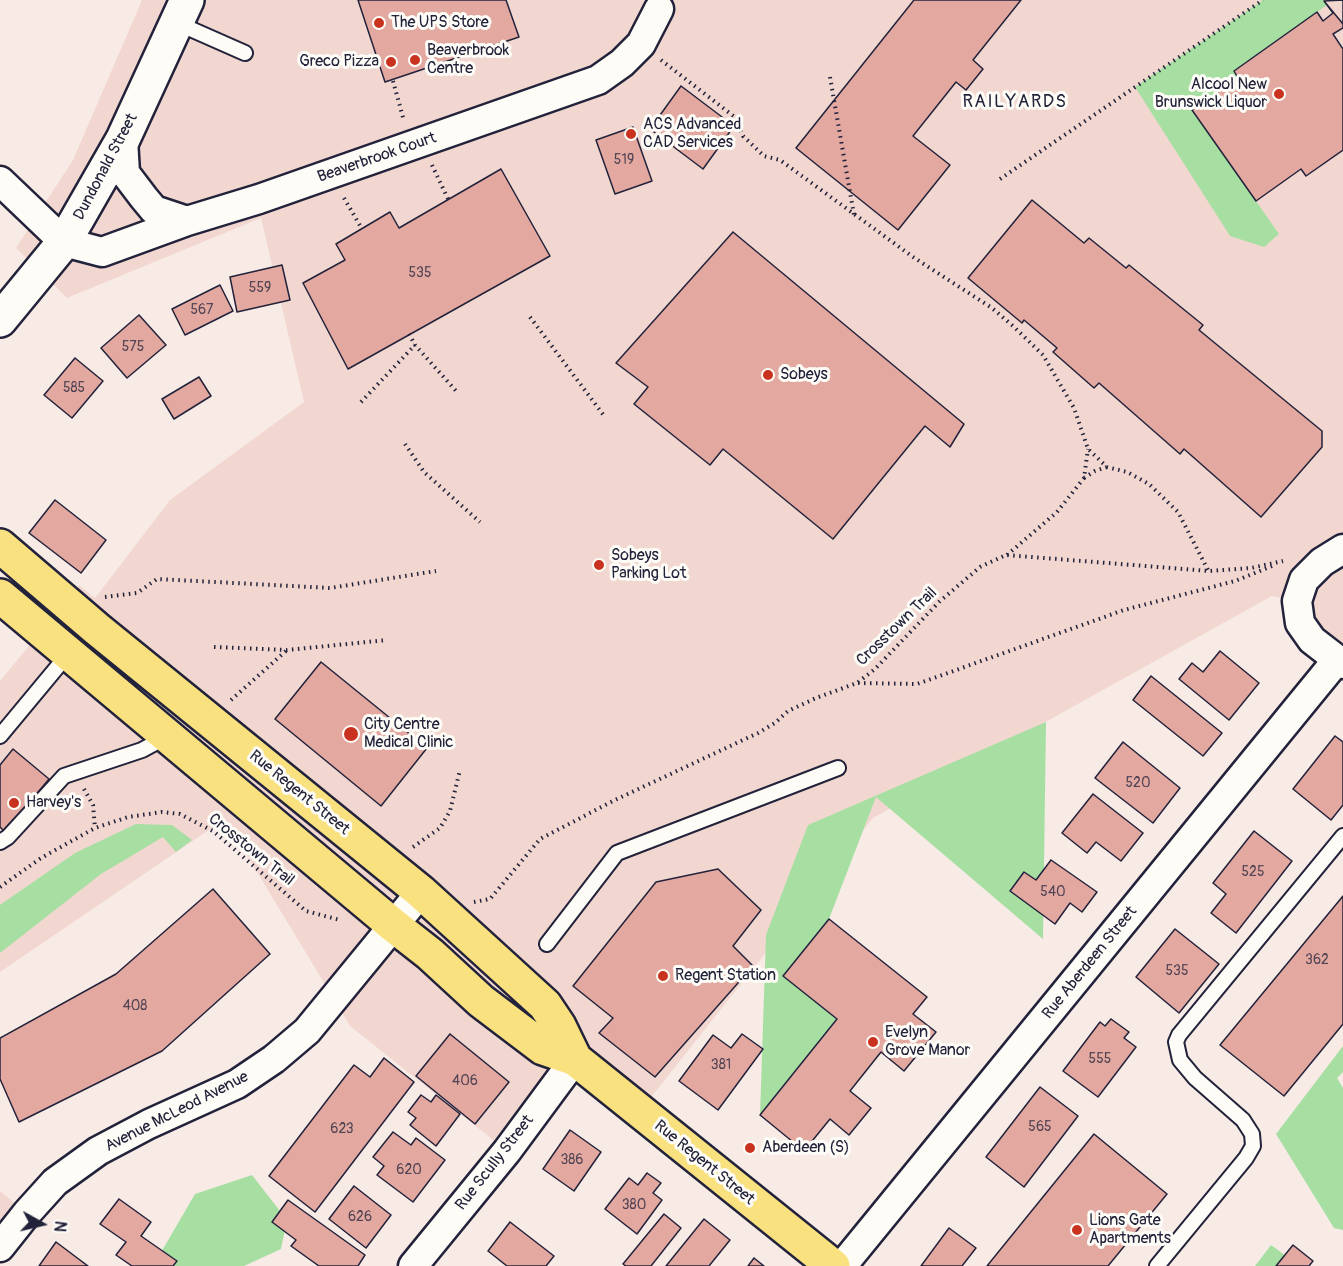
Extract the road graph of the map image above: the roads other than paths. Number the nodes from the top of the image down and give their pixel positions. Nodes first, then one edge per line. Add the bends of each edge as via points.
1 (659, 9) dead end
2 (182, 11) edge
3 (245, 53) dead end
4 (123, 139) junction
5 (0, 181) edge
6 (187, 221) junction
7 (64, 242) junction
8 (0, 320) edge
9 (0, 546) edge
10 (1343, 549) edge
11 (0, 596) edge
12 (69, 653) junction
13 (1340, 662) edge
14 (0, 735) edge
15 (167, 736) junction
16 (838, 768) dead end
17 (1343, 836) edge
18 (0, 842) edge
19 (422, 892) junction
20 (393, 925) junction
21 (547, 944) dead end
22 (575, 1059) junction
23 (1, 1245) edge
24 (413, 1266) edge
25 (833, 1266) edge
26 (842, 1266) edge
27 (1157, 1266) edge

1 - 6 street, Beaverbrook Court via 640,44 598,80
2 - 3 lane
2 - 4 street, Dundonald Street
4 - 6 street via 125,173 144,198 154,210
4 - 7 street, Dundonald Street
5 - 7 street
6 - 7 street, Beaverbrook Court via 102,252
7 - 8 street, Dundonald Street
9 - 19 main road, Rue Regent Street
10 - 13 street via 1304,580 1297,601 1300,623 1312,640
11 - 12 main road, Rue Regent Street
12 - 14 lane
12 - 15 main road, Rue Regent Street
13 - 26 street, Rue Aberdeen Street
15 - 18 lane via 142,750 64,776
15 - 20 main road, Rue Regent Street
16 - 21 lane via 617,853
17 - 27 lane via 1179,1035 1179,1060 1243,1120 1252,1134 1253,1146
19 - 20 street, Avenue McLeod Avenue
19 - 22 main road, Rue Regent Street via 545,1005
20 - 22 main road, Rue Regent Street via 543,1048
20 - 23 street, Avenue McLeod Avenue via 307,1031 274,1059 237,1084 98,1151 56,1182
22 - 24 street, Rue Scully Street via 507,1151
22 - 25 main road, Rue Regent Street

